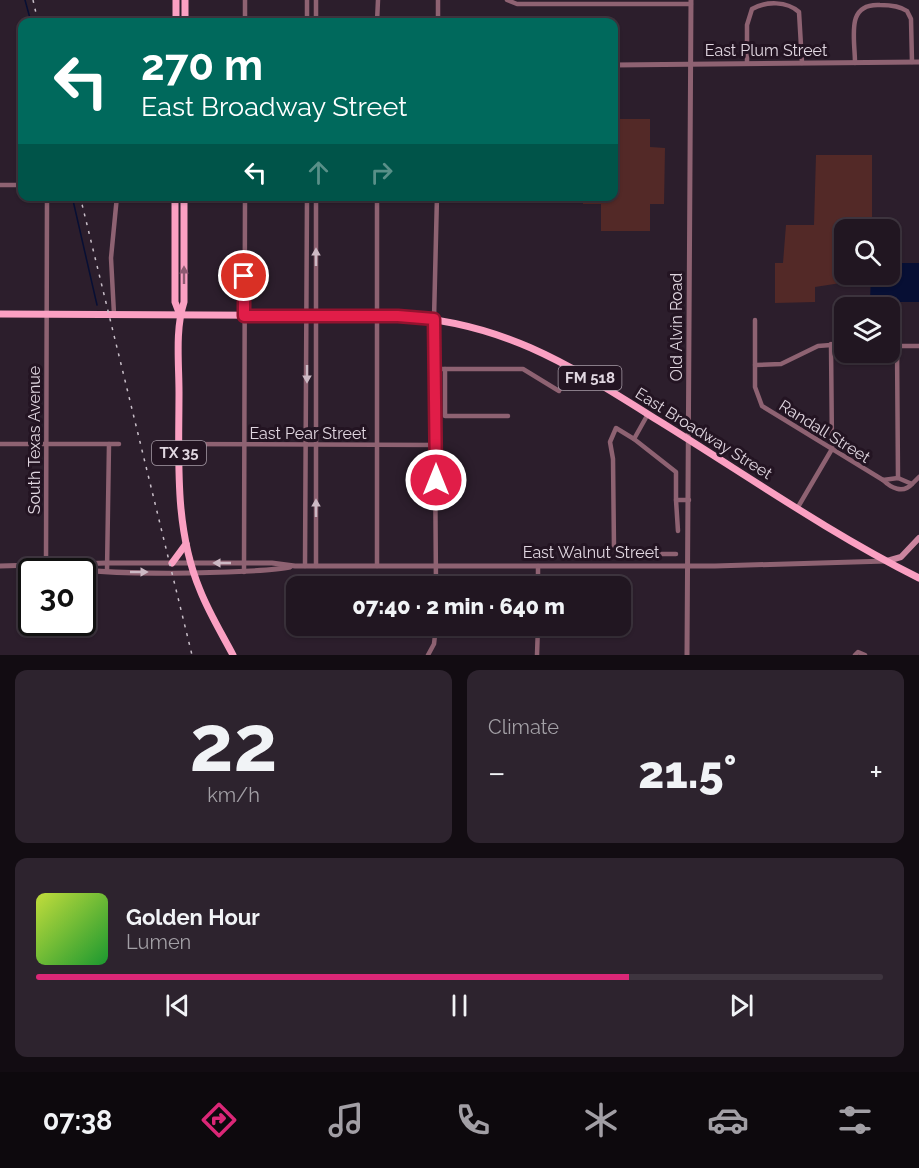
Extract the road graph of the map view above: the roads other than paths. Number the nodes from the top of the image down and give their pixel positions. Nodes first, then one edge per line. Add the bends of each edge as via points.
1 (176, 0) edge
2 (185, 0) edge
3 (245, 0) edge
4 (307, 0) edge
5 (316, 0) edge
6 (378, 0) edge
7 (438, 0) edge
8 (507, 0) edge
9 (692, 2) edge
10 (881, 2) edge
11 (176, 18) edge
12 (185, 18) edge
13 (245, 18) edge
14 (307, 18) edge
15 (316, 18) edge
16 (377, 18) edge
17 (438, 18) edge
18 (912, 62) junction
19 (919, 62) edge
20 (692, 63) junction
21 (747, 63) junction
22 (801, 63) junction
23 (855, 63) junction
24 (618, 64) edge
25 (0, 185) edge
26 (18, 185) edge
27 (46, 201) edge
28 (117, 201) edge
29 (175, 201) edge
30 (184, 201) edge
31 (244, 201) edge
32 (307, 201) edge
33 (316, 201) edge
34 (377, 201) edge
35 (438, 201) edge
36 (0, 314) edge
37 (47, 314) junction
38 (114, 314) junction
39 (180, 315) junction
40 (244, 316) junction
41 (307, 316) junction
42 (316, 316) junction
43 (377, 316) junction
44 (434, 319) junction
45 (755, 320) dead end
46 (831, 344) junction
47 (834, 344) edge
48 (900, 346) edge
49 (919, 346) edge
50 (897, 363) edge
51 (755, 365) junction
52 (572, 367) junction
53 (435, 369) junction
54 (445, 369) junction
55 (648, 414) junction
56 (508, 416) dead end
57 (634, 439) junction
58 (689, 439) junction
59 (0, 444) edge
60 (46, 444) junction
61 (109, 444) junction
62 (119, 444) dead end
63 (155, 444) dead end
64 (179, 444) junction
65 (244, 444) junction
66 (306, 445) junction
67 (316, 445) junction
68 (377, 445) junction
69 (436, 445) junction
70 (832, 449) junction
71 (919, 477) edge
72 (898, 478) junction
73 (883, 480) junction
74 (912, 484) junction
75 (676, 500) junction
76 (689, 500) junction
77 (798, 507) junction
78 (678, 531) dead end
79 (919, 538) edge
80 (186, 544) junction
81 (654, 554) junction
82 (676, 554) dead end
83 (46, 558) edge
84 (887, 561) junction
85 (107, 562) junction
86 (96, 563) edge
87 (172, 563) junction
88 (191, 563) junction
89 (244, 563) junction
90 (0, 566) edge
91 (18, 566) edge
92 (295, 566) junction
93 (305, 566) junction
94 (316, 566) junction
95 (377, 566) junction
96 (538, 566) junction
97 (654, 566) junction
98 (687, 566) junction
99 (436, 567) junction
100 (96, 571) edge
101 (107, 571) junction
102 (194, 572) junction
103 (244, 572) junction
104 (436, 576) edge
105 (538, 576) edge
106 (919, 578) edge
107 (435, 636) edge
108 (538, 636) edge
109 (233, 655) edge
110 (428, 655) edge
111 (537, 655) edge
112 (687, 655) edge
113 (855, 655) edge
114 (865, 655) edge

1 - 11 main road
2 - 12 main road
3 - 13 street
4 - 14 street
5 - 15 street
6 - 16 street
7 - 17 street
8 - 9 street via 518,4
9 - 20 street, Old Alvin Road
10 - 18 street via 903,8 910,15
10 - 23 street via 858,12
18 - 19 street, East Plum Street
18 - 23 street, East Plum Street
20 - 21 street, East Plum Street
20 - 24 street, East Plum Street
20 - 58 street, Old Alvin Road
21 - 22 street, East Plum Street
21 - 22 street via 747,25 752,9 760,4 784,4 799,12
22 - 23 street, East Plum Street
25 - 26 street
27 - 37 street, South Texas Avenue
28 - 38 street via 111,258
29 - 39 main road, TX 35 via 175,302
39 -> 30 main road, TX 35 via 184,302
31 - 40 street
32 - 41 street
42 -> 33 street
34 - 43 street
35 - 44 street
36 - 37 main road, FM 518
37 - 38 main road, FM 518
37 - 60 street, South Texas Avenue
38 - 39 main road, FM 518
39 - 40 main road, East Broadway Street / FM 518
39 - 64 main road, TX 35
40 - 41 main road, East Broadway Street / FM 518
40 - 65 street
41 - 42 main road, East Broadway Street / FM 518
41 -> 66 street
42 - 43 main road, East Broadway Street / FM 518
42 - 67 street
43 - 44 main road, East Broadway Street / FM 518
43 - 68 street
44 - 52 main road, East Broadway Street / FM 518 via 499,334
44 - 53 street
45 - 51 street
46 - 47 street
46 - 51 street via 781,364
46 - 70 street
48 - 49 street
50 - 72 street
51 - 70 street, Randall Street via 762,406
52 - 54 street via 559,391 523,369
52 - 55 main road, East Broadway Street / FM 518
53 - 54 street
53 - 69 street
54 - 56 street via 445,416
55 - 57 street
55 - 58 main road, East Broadway Street / FM 518
57 - 75 street via 676,472
57 - 81 street via 616,428 610,442 614,549 623,554
58 - 76 street, Old Alvin Road
58 - 77 main road, East Broadway Street / FM 518
59 - 60 street
60 - 61 street
60 - 83 street, South Texas Avenue
61 - 62 street
61 - 85 street
63 - 64 street, East Pear Street
64 - 65 street, East Pear Street
64 - 80 main road, TX 35
65 - 66 street, East Pear Street
65 - 89 street
66 - 67 street, East Pear Street
66 - 93 street
67 - 68 street, East Pear Street
94 -> 67 street
68 - 69 street, East Pear Street
68 - 95 street
69 - 99 street
70 - 73 street, Randall Street
70 - 77 street
71 - 74 street
72 - 73 street, Randall Street
72 - 74 street
73 - 74 street, Randall Street via 899,489
75 - 76 street
75 - 78 street
76 - 98 street, Old Alvin Road
77 - 84 main road, East Broadway Street / FM 518
79 - 84 main road via 901,557
80 - 87 main road
80 - 88 main road, TX 35
81 - 82 street
81 - 97 street
84 - 98 street, East Walnut Street
84 - 106 main road, East Broadway Street / FM 518
85 - 86 street, East Walnut Street
85 - 87 street, East Walnut Street
85 - 101 street
87 - 88 street, East Walnut Street
89 -> 88 street, East Walnut Street
88 - 102 main road, TX 35
89 - 92 street, East Walnut Street
89 - 103 street
90 - 91 street
92 - 93 street, East Walnut Street
92 - 103 street, East Walnut Street
93 - 94 street, East Walnut Street
94 - 95 street, East Walnut Street
95 - 99 street, East Walnut Street
96 - 97 street, East Walnut Street
96 - 99 street, East Walnut Street
96 - 105 street
97 - 98 street, East Walnut Street
98 - 112 street, Old Alvin Road
99 - 104 street
100 - 101 street, East Walnut Street
101 -> 102 street, East Walnut Street
102 - 103 street, East Walnut Street
102 - 109 main road, TX 35
107 - 110 street
108 - 111 street
113 - 114 street

